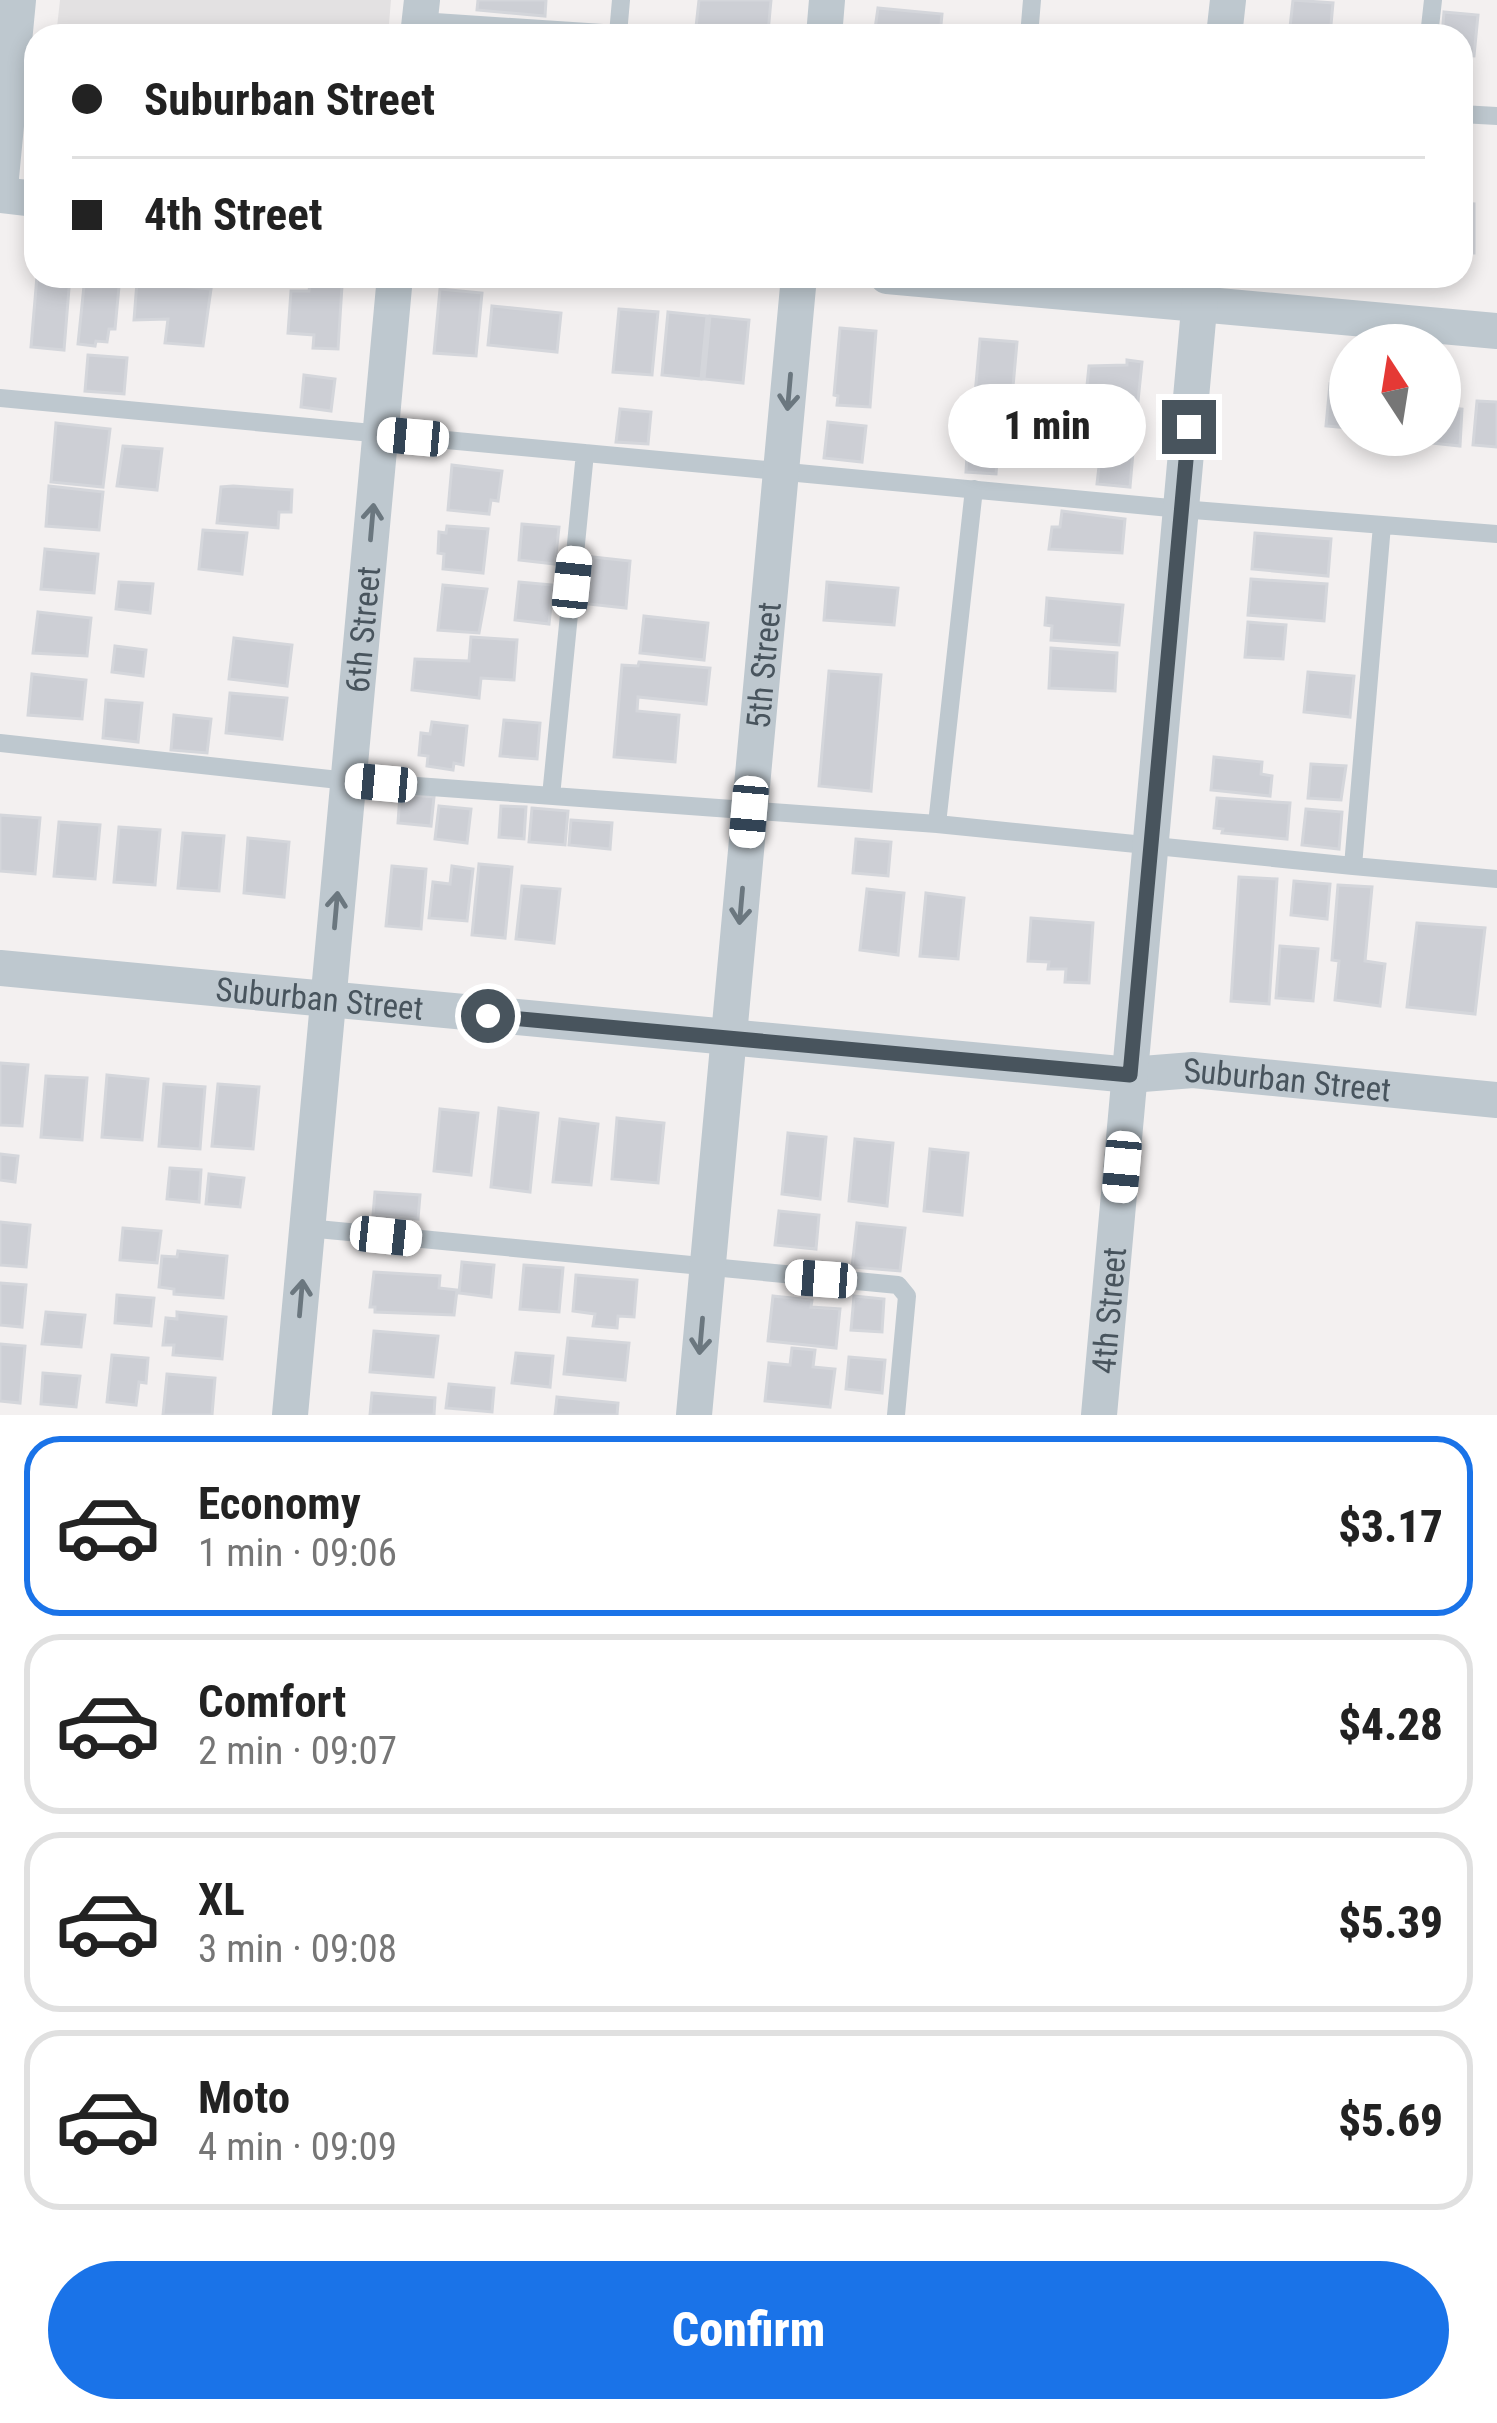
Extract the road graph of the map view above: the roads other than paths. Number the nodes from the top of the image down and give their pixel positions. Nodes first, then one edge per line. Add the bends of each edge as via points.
1 (18, 0) edge
2 (420, 19) edge
3 (485, 24) edge
4 (0, 192) edge
5 (394, 288) edge
6 (799, 288) edge
7 (1156, 288) edge
8 (1201, 290) edge
9 (1497, 331) edge
10 (0, 398) edge
11 (380, 434) junction
12 (585, 453) junction
13 (781, 470) junction
14 (974, 489) junction
15 (1181, 509) junction
16 (1382, 525) junction
17 (1497, 534) edge
18 (0, 743) edge
19 (348, 781) junction
20 (551, 796) junction
21 (749, 812) junction
22 (937, 824) junction
23 (1151, 846) junction
24 (1353, 866) junction
25 (1497, 879) edge
26 (0, 968) edge
27 (328, 1002) junction
28 (728, 1038) junction
29 (1130, 1075) junction
30 (1497, 1100) edge
31 (307, 1228) junction
32 (707, 1268) junction
33 (290, 1415) edge
34 (694, 1415) edge
35 (896, 1415) edge
36 (1099, 1415) edge

1 - 4 street
2 - 3 lane
5 - 11 street, 6th Street
6 -> 13 street, 5th Street
7 - 8 street
8 - 9 street
8 - 15 street, 4th Street
10 - 11 lane
11 - 12 lane
19 -> 11 street, 6th Street
12 - 13 lane
12 - 20 lane
13 - 14 lane
13 - 21 street, 5th Street
14 - 15 lane
14 - 22 lane
15 - 16 lane
15 - 23 street, 4th Street
16 - 17 lane
16 - 24 lane
18 - 19 lane
19 - 20 lane
27 -> 19 street, 6th Street
20 - 21 lane
21 - 22 lane
21 -> 28 street, 5th Street
22 - 23 lane
23 - 24 lane
23 - 29 street, 4th Street
24 - 25 lane
26 - 27 street, Suburban Street
27 - 28 street, Suburban Street
27 - 31 street, 6th Street
28 - 29 street, Suburban Street
28 - 32 street, 5th Street
29 - 30 street, Suburban Street via 1193,1070
29 - 36 street, 4th Street
31 - 32 lane
33 -> 31 street, 6th Street
32 -> 34 street, 5th Street
32 - 35 lane via 898,1285 908,1296

